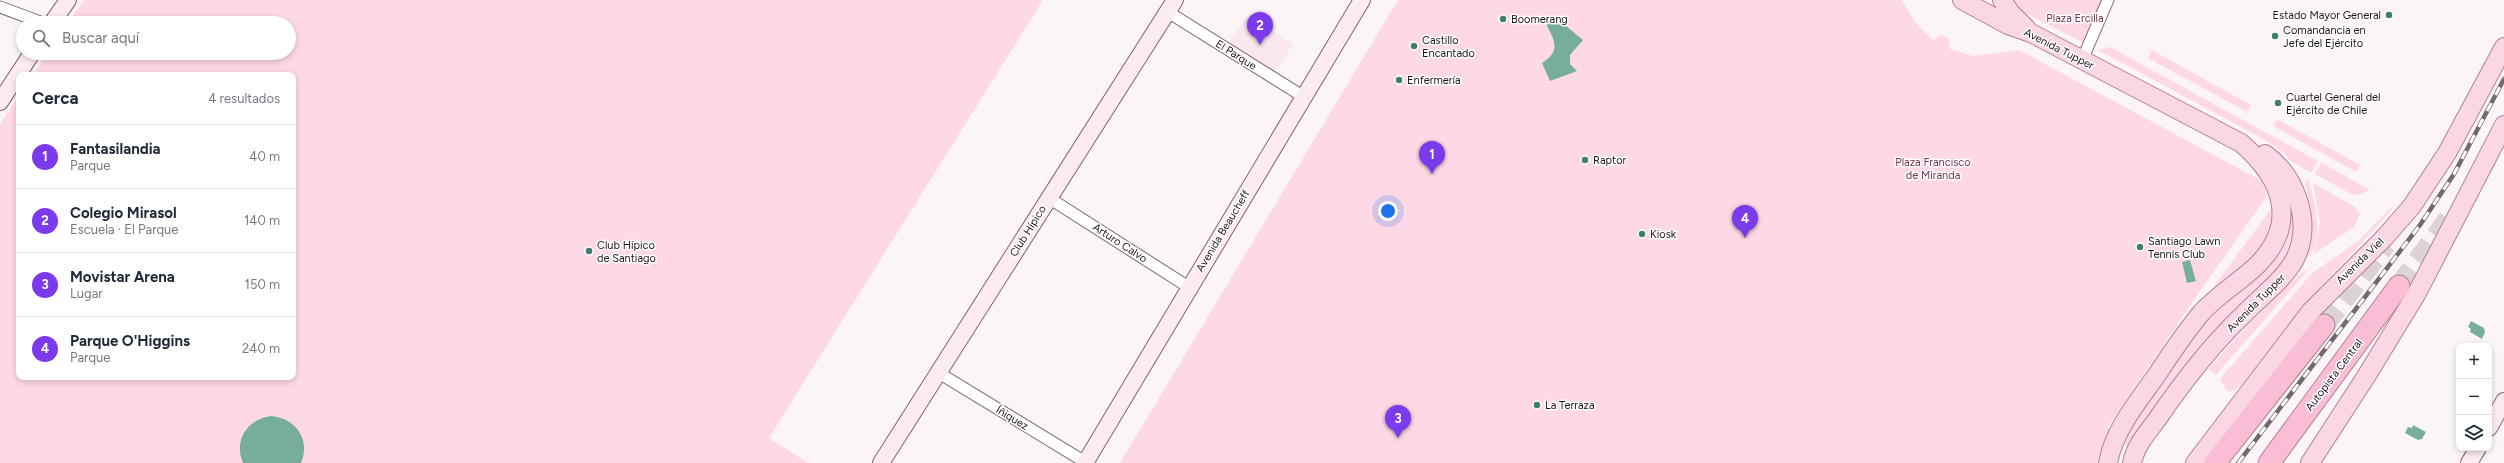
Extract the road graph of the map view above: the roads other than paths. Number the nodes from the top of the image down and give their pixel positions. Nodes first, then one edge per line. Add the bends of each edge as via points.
1 (68, 0) edge
2 (1362, 0) edge
3 (1962, 0) edge
4 (2002, 0) edge
5 (2108, 0) edge
6 (1172, 6) edge
7 (0, 7) edge
8 (24, 16) edge
9 (57, 16) edge
10 (2031, 33) junction
11 (2504, 47) edge
12 (27, 60) edge
13 (2082, 60) junction
14 (20, 72) edge
15 (16, 78) edge
16 (1304, 97) junction
17 (0, 102) edge
18 (2504, 125) edge
19 (2241, 143) junction
20 (1049, 198) junction
21 (2399, 286) tunnel mouth
22 (1190, 288) junction
23 (2324, 325) tunnel mouth
24 (939, 373) junction
25 (2502, 410) edge
26 (2492, 424) edge
27 (2476, 451) edge
28 (881, 463) edge
29 (1085, 463) edge
30 (2108, 463) edge
31 (2132, 463) edge
32 (2195, 463) edge
33 (2216, 463) edge
34 (2269, 463) edge
35 (2310, 463) edge
36 (2469, 463) edge

1 - 9 main road
2 - 16 main road, Avenida Beaucheff
3 - 10 main road, Avenida Tupper via 2003,22
4 - 10 main road
5 - 13 street
6 - 16 street, El Parque
6 - 20 main road, Club Hípico
7 - 8 street
10 - 13 main road, Avenida Tupper
11 - 32 main road, Avenida Viel via 2448,153 2412,206 2312,311
12 - 14 main road
13 - 19 main road, Avenida Tupper
15 - 17 main road
16 - 22 main road, Avenida Beaucheff
18 - 35 main road via 2414,298
19 - 30 main road, Avenida Tupper via 2263,165 2275,184 2280,203 2280,226 2276,237 2263,258 2203,312 2188,331 2121,427
19 - 31 main road, Avenida Tupper via 2262,151 2273,159 2293,186 2302,215 2298,252 2280,280 2231,326 2193,369 2137,448
20 - 22 street, Arturo Calvo
20 - 24 main road, Club Hípico
21 - 34 highway, Autopista Central
22 - 29 main road, Avenida Beaucheff
23 - 33 highway
24 - 28 main road, Club Hípico
24 - 29 street, Íñiquez
25 - 26 main road
27 - 36 main road

